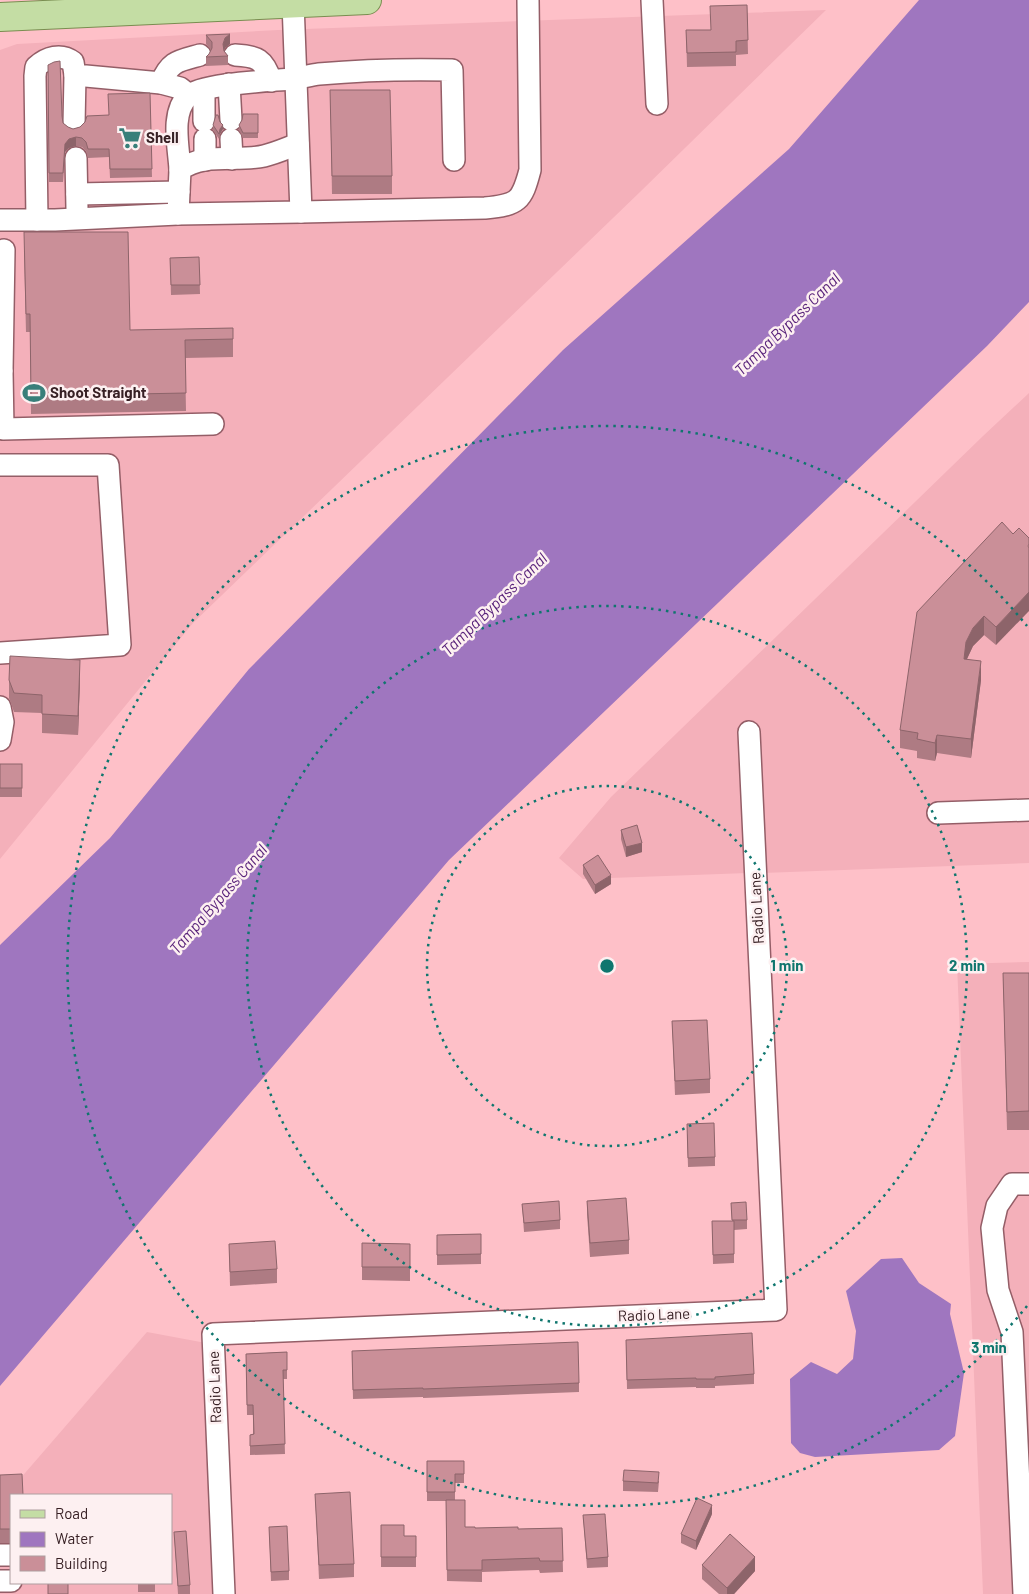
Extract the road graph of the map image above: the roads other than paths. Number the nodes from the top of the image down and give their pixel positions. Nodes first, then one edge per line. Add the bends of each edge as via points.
1 (367, 0) edge
2 (528, 0) edge
3 (652, 0) edge
4 (294, 2) edge
5 (0, 17) edge
6 (200, 55) dead end
7 (235, 55) dead end
8 (296, 79) junction
9 (271, 81) junction
10 (161, 83) junction
11 (229, 84) junction
12 (196, 92) junction
13 (657, 104) dead end
14 (231, 139) junction
15 (205, 140) junction
16 (298, 144) junction
17 (454, 160) dead end
18 (59, 165) junction
19 (180, 170) junction
20 (179, 192) junction
21 (77, 194) junction
22 (301, 212) junction
23 (178, 214) junction
24 (77, 219) junction
25 (0, 220) edge
26 (37, 220) junction
27 (0, 251) edge
28 (1, 371) edge
29 (213, 424) dead end
30 (0, 465) edge
31 (0, 653) edge
32 (0, 707) edge
33 (749, 732) dead end
34 (0, 740) edge
35 (1029, 810) edge
36 (938, 813) dead end
37 (1029, 1184) edge
38 (224, 1594) edge
39 (1024, 1594) edge

1 - 4 main road
2 - 22 street via 530,170 526,188 517,201 485,208
3 - 13 street
4 - 5 main road
4 - 8 street
6 - 10 street via 175,63 166,70
7 - 9 street via 261,60
8 - 9 street
8 - 16 street
8 - 17 street via 320,74 402,69 452,70
9 - 11 street
10 - 12 street
10 - 18 street via 56,102 39,144
11 - 12 street
11 - 14 street
12 - 15 street
12 - 19 street via 180,106 177,115
14 - 15 street
14 - 16 street via 265,156
15 - 19 street
16 - 22 street
18 - 21 street
18 - 26 street
19 - 20 street
20 - 21 street
20 - 23 street
21 - 24 street
22 - 23 street
23 - 24 street
24 - 26 street
25 - 26 street
27 - 28 street via 4,250
28 - 29 street via 3,429
30 - 31 street via 108,465 120,645
32 - 34 street via 3,722
33 - 38 street, Radio Lane via 776,1310 213,1334
35 - 36 street
37 - 39 street via 1012,1184 997,1206 992,1228 998,1290 1012,1332

